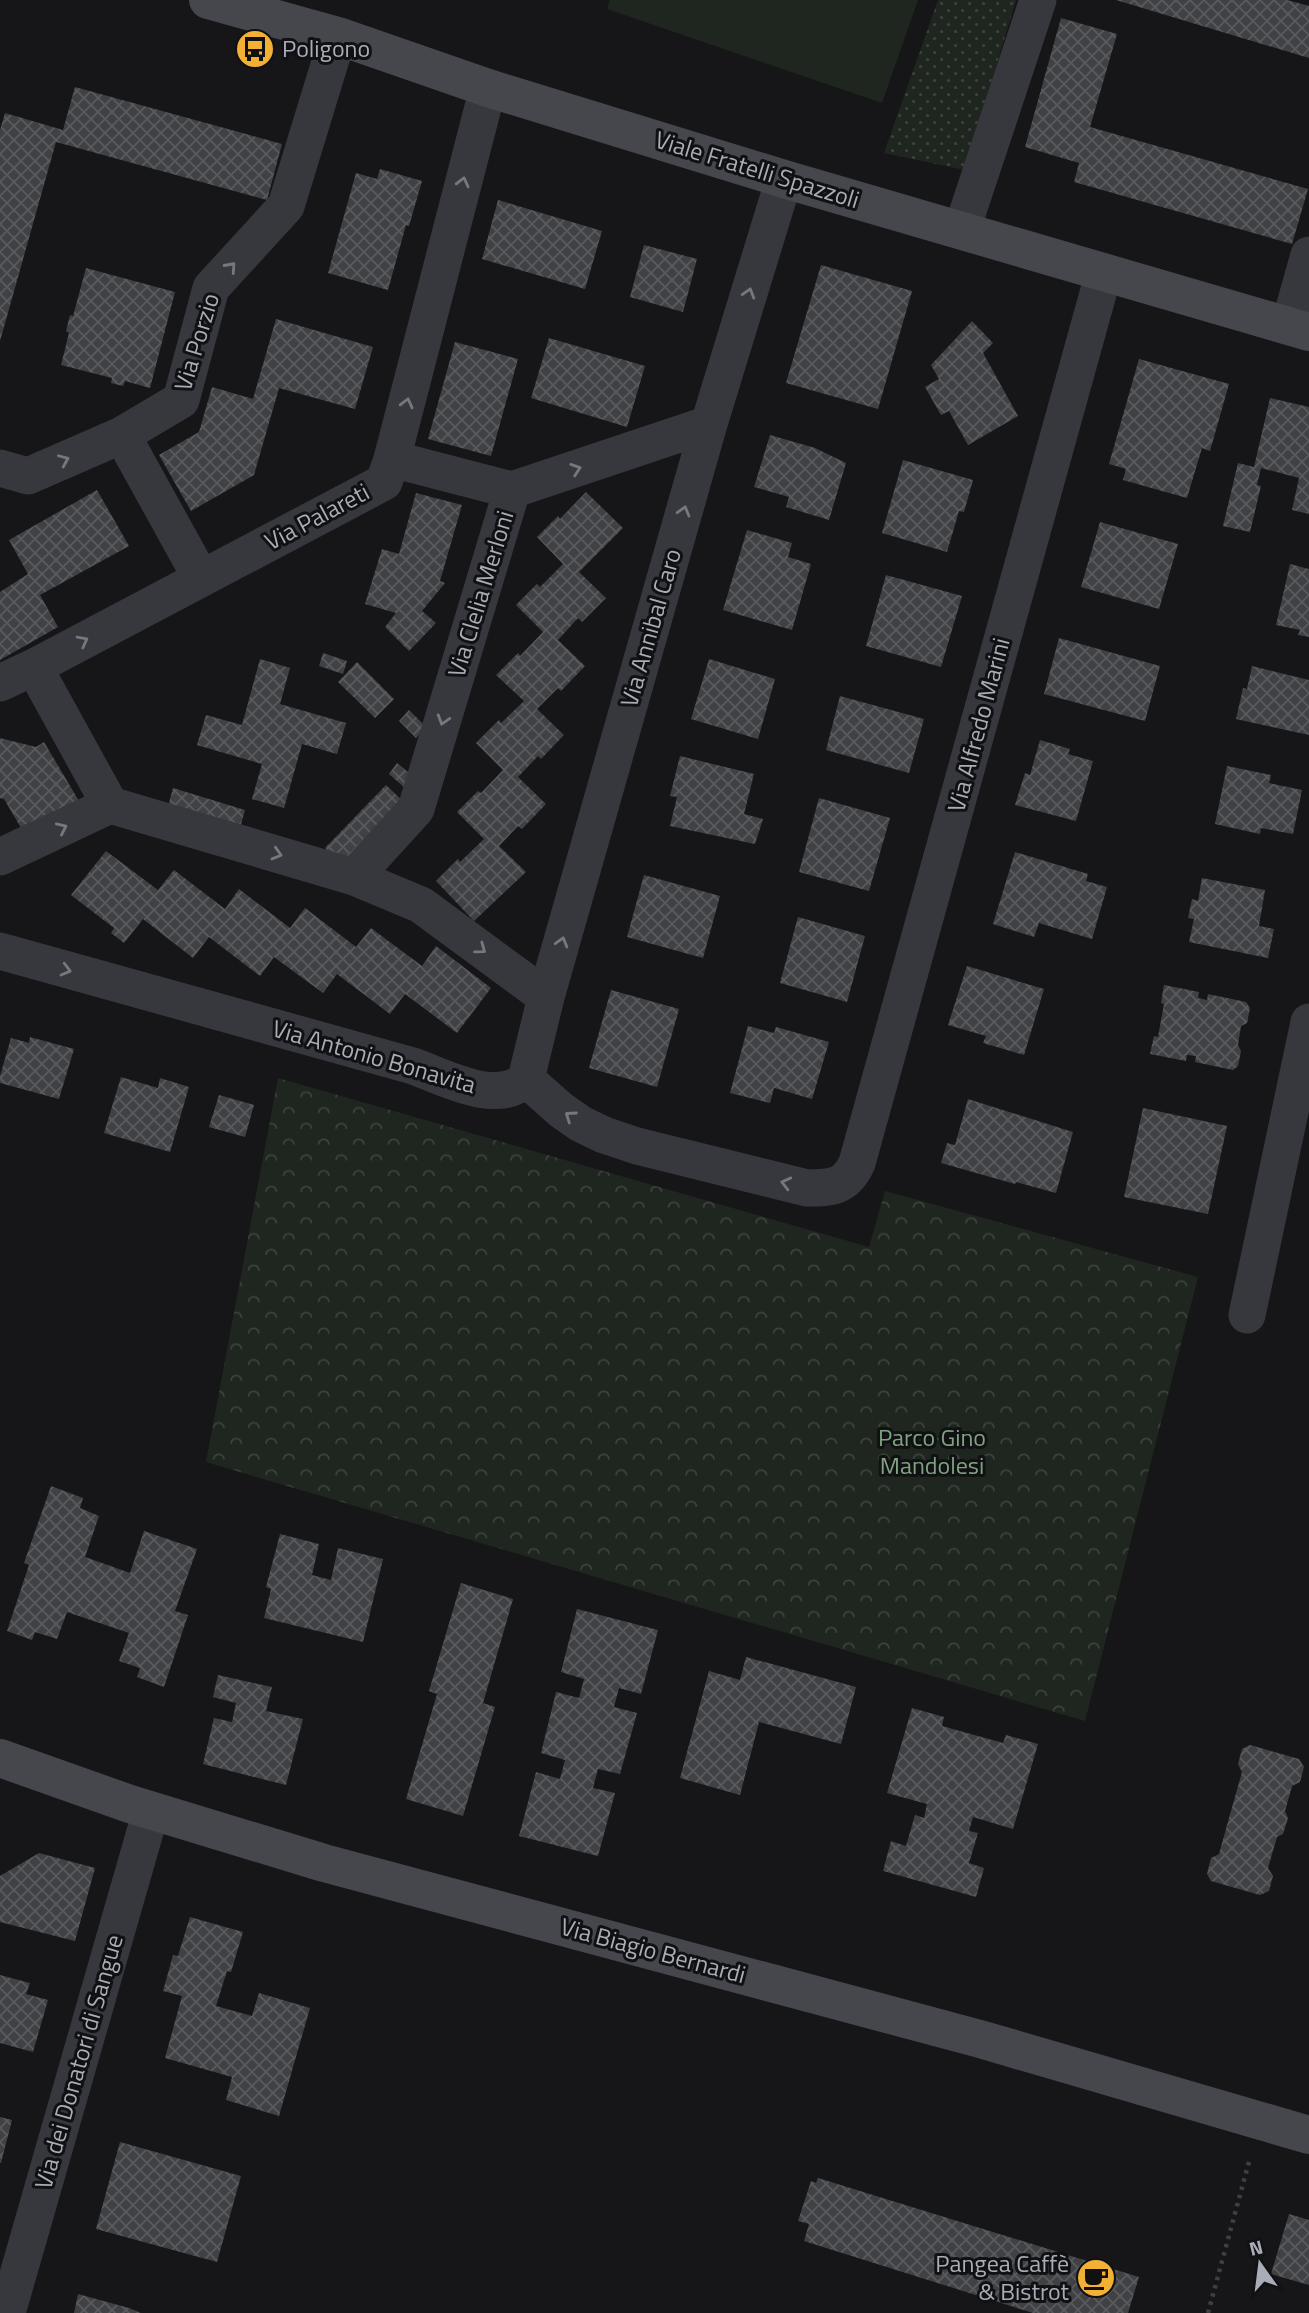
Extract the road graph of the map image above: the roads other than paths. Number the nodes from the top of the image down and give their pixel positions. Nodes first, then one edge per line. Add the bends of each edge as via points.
1 (208, 0) edge
2 (1038, 0) edge
3 (338, 36) junction
4 (488, 88) junction
5 (784, 179) junction
6 (962, 229) junction
7 (1309, 254) edge
8 (1104, 272) junction
9 (1299, 329) edge
10 (709, 424) junction
11 (122, 435) junction
12 (392, 459) junction
13 (0, 468) edge
14 (512, 490) junction
15 (201, 578) junction
16 (34, 667) junction
17 (0, 683) edge
18 (110, 805) junction
19 (0, 857) edge
20 (354, 877) junction
21 (0, 951) edge
22 (546, 997) junction
23 (1309, 1022) edge
24 (526, 1079) junction
25 (1247, 1315) dead end
26 (0, 1758) edge
27 (151, 1811) junction
28 (1309, 2135) edge
29 (7, 2313) edge

1 - 3 street, Viale Fratelli Spazzoli
2 - 6 street
3 - 4 street, Viale Fratelli Spazzoli
11 -> 3 street, Via Porzio via 181,400 212,288 286,206
4 - 5 street, Viale Fratelli Spazzoli
12 -> 4 street, Via Palareti
5 - 6 street, Viale Fratelli Spazzoli
10 -> 5 street, Via Annibal Caro
6 - 8 street, Viale Fratelli Spazzoli
7 - 9 street
8 - 9 street, Viale Fratelli Spazzoli
8 -> 24 street, Via Alfredo Marini via 851,1177 842,1184 807,1188 638,1146 581,1124
14 -> 10 street, Via Clelia Merloni
22 -> 10 street, Via Annibal Caro
13 -> 11 street, Via Porzio via 28,475
11 - 15 street
12 - 14 street
12 - 15 street, Via Palareti via 384,482
14 -> 20 street, Via Clelia Merloni via 416,809
16 -> 15 street, Via Palareti
16 - 17 street, Via Palareti
16 - 18 street
19 -> 18 street
18 -> 20 street
20 -> 22 street via 421,905
21 -> 24 street, Via Antonio Bonavita via 413,1066 464,1085 510,1090
22 - 24 street, Via Annibal Caro
23 - 25 street
26 - 27 street, Via Biagio Bernardi
27 - 28 street, Via Biagio Bernardi via 324,1863 980,2039
27 - 29 street, Via dei Donatori di Sangue

